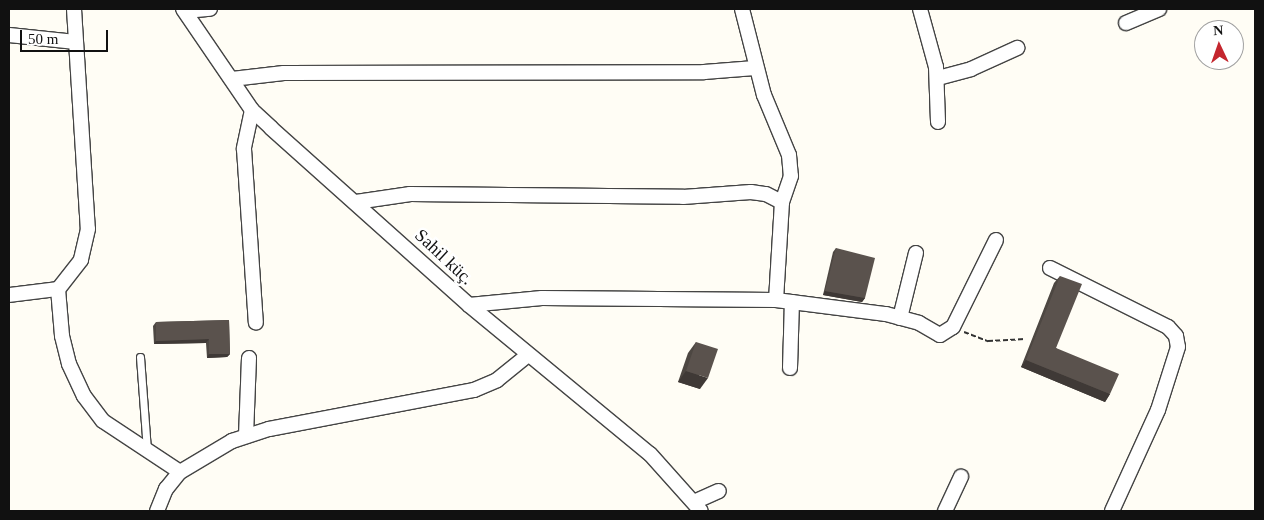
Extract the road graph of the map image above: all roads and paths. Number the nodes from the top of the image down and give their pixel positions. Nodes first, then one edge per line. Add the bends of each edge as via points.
1 (74, 9) edge
2 (210, 9) edge
3 (742, 9) edge
4 (920, 9) edge
5 (1159, 9) edge
6 (184, 10) edge
7 (1126, 23) dead end
8 (9, 35) edge
9 (76, 42) junction
10 (1017, 48) dead end
11 (755, 68) junction
12 (938, 78) junction
13 (232, 79) junction
14 (252, 110) junction
15 (938, 122) dead end
16 (356, 202) junction
17 (782, 202) junction
18 (996, 240) dead end
19 (916, 253) dead end
20 (1050, 268) dead end
21 (58, 288) junction
22 (9, 295) edge
23 (776, 300) junction
24 (792, 302) junction
25 (469, 305) junction
26 (900, 318) junction
27 (256, 323) dead end
28 (953, 327) junction
29 (1025, 339) dead end
30 (528, 355) junction
31 (140, 357) dead end
32 (249, 358) dead end
33 (790, 368) dead end
34 (246, 436) junction
35 (147, 451) junction
36 (180, 472) junction
37 (961, 477) dead end
38 (719, 491) dead end
39 (698, 506) edge
40 (157, 511) edge
41 (945, 511) edge
42 (1112, 511) edge

1 - 9 street
2 - 6 street
3 - 11 street
4 - 12 street
5 - 7 street
6 - 13 street, Sahil küç.
8 - 9 street
9 - 21 street via 88,230 81,260
10 - 12 street via 971,69
11 - 13 street via 704,72 284,73
11 - 17 street via 789,155 791,176
12 - 15 street
13 - 14 street, Sahil küç.
14 - 16 street, Sahil küç.
14 - 27 street via 244,149
16 - 17 street via 410,194 683,197 751,192 766,194
16 - 25 street, Sahil küç.
17 - 23 street
18 - 28 street
19 - 26 street
20 - 42 street via 1161,323 1176,336 1178,347 1158,410
21 - 22 street
21 - 35 street via 65,346 84,396 104,421
23 - 24 street
23 - 25 street via 533,298
24 - 26 street
24 - 33 street
25 - 30 street, Sahil küç.
26 - 28 street via 919,323 940,335
28 - 29 path via 988,341
30 - 34 street via 497,380 474,390
30 - 39 street, Sahil küç. via 650,454
31 - 35 lane
32 - 34 street
34 - 36 street
35 - 36 street
36 - 40 street via 166,489
37 - 41 street
38 - 39 street

